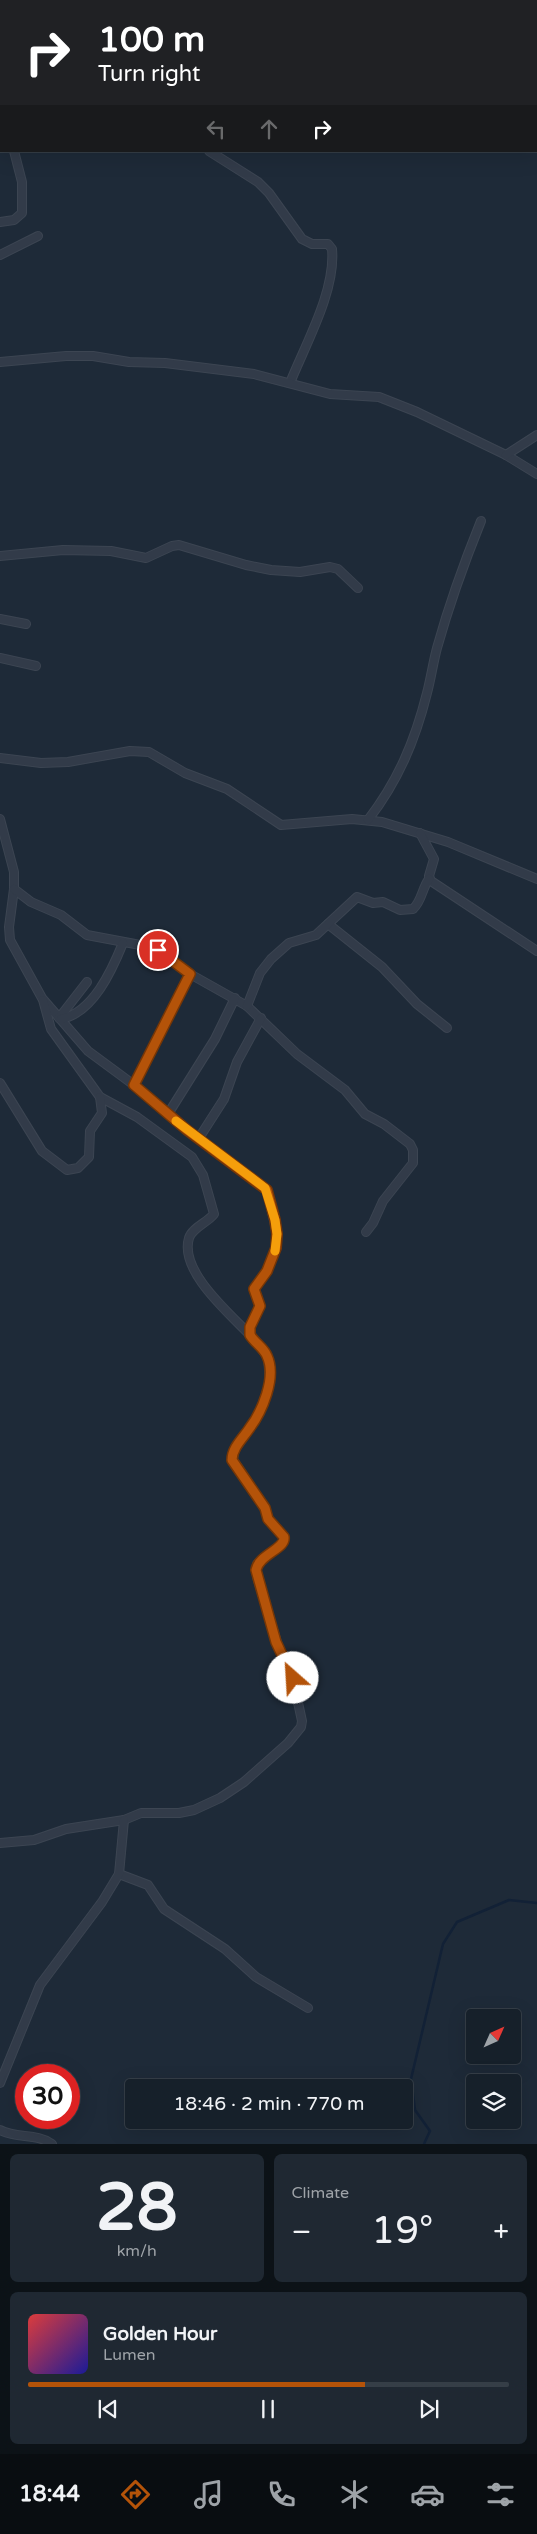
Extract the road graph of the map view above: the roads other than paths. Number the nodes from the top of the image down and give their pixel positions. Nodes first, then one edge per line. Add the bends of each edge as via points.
1 (14, 152) edge
2 (211, 152) edge
3 (0, 222) edge
4 (38, 236) dead end
5 (0, 255) edge
6 (0, 362) edge
7 (290, 383) junction
8 (537, 434) edge
9 (506, 455) junction
10 (537, 474) edge
11 (481, 522) dead end
12 (0, 556) edge
13 (358, 588) dead end
14 (0, 619) edge
15 (26, 624) dead end
16 (0, 658) edge
17 (36, 666) dead end
18 (0, 758) edge
19 (0, 819) edge
20 (368, 820) junction
21 (420, 833) junction
22 (429, 879) junction
23 (537, 879) edge
24 (14, 889) junction
25 (328, 924) junction
26 (122, 943) junction
27 (537, 951) edge
28 (190, 974) junction
29 (86, 982) dead end
30 (42, 998) junction
31 (235, 998) junction
32 (247, 1006) junction
33 (60, 1018) junction
34 (261, 1018) junction
35 (447, 1028) dead end
36 (0, 1083) edge
37 (134, 1085) junction
38 (100, 1097) junction
39 (168, 1114) junction
40 (199, 1138) junction
41 (366, 1232) dead end
42 (250, 1335) junction
43 (124, 1820) junction
44 (0, 1843) edge
45 (119, 1874) junction
46 (308, 2008) dead end
47 (0, 2083) edge
48 (0, 2130) edge
49 (52, 2144) edge

1 - 3 street via 22,182 22,213 14,220
2 - 7 street via 258,182 302,239 312,244 328,244 332,249 330,276 323,302
4 - 5 street
6 - 7 street via 79,355 236,372
7 - 9 street via 330,394 379,397
8 - 9 street
9 - 10 street
11 - 20 street via 453,592 425,701 403,766
12 - 13 street via 63,550 111,551 146,558 179,545 271,570 300,572 330,567 345,573
14 - 15 street
16 - 17 street
18 - 20 street via 41,763 68,762 130,751 149,752 185,774 226,789 281,825
19 - 24 street via 11,857
20 - 21 street via 399,825
21 - 22 street via 434,860
21 - 23 street
22 - 25 street via 413,909 400,910 383,902 357,897
22 - 27 street
24 - 26 street via 31,902 61,915 86,935
24 - 30 street via 10,940
25 - 32 street via 316,936 289,944 271,959 260,973
25 - 35 street via 382,967 417,1004
26 - 28 street via 151,947
26 - 33 street via 112,970 97,992 73,1015
28 - 31 street
28 - 37 street
29 - 33 street
30 - 33 street
30 - 38 street via 51,1029
31 - 32 street
31 - 39 street via 216,1039
32 - 34 street
33 - 37 street via 88,1052
34 - 40 street via 237,1062 224,1098
34 - 41 street via 297,1054 345,1090 364,1114 392,1130 413,1150 410,1169 387,1195
36 - 38 street via 42,1151 67,1170 78,1168 89,1157 90,1131 102,1113
37 - 39 street
38 - 42 street via 137,1117 198,1164 214,1214 189,1238 188,1251 203,1285
39 - 40 street
40 - 42 street via 265,1188 272,1206 276,1248 267,1271 254,1289 260,1306 250,1327
42 - 43 street via 268,1357 270,1383 259,1414 234,1451 232,1460 265,1508 268,1519 284,1537 282,1544 257,1564 257,1577 280,1652 290,1670 301,1727 277,1754 220,1798 194,1810 141,1813
43 - 44 street via 78,1826 34,1840
43 - 45 street
45 - 46 street via 148,1885 164,1909 225,1948 256,1978
45 - 47 street via 40,1985
48 - 49 street via 12,2136 42,2139

